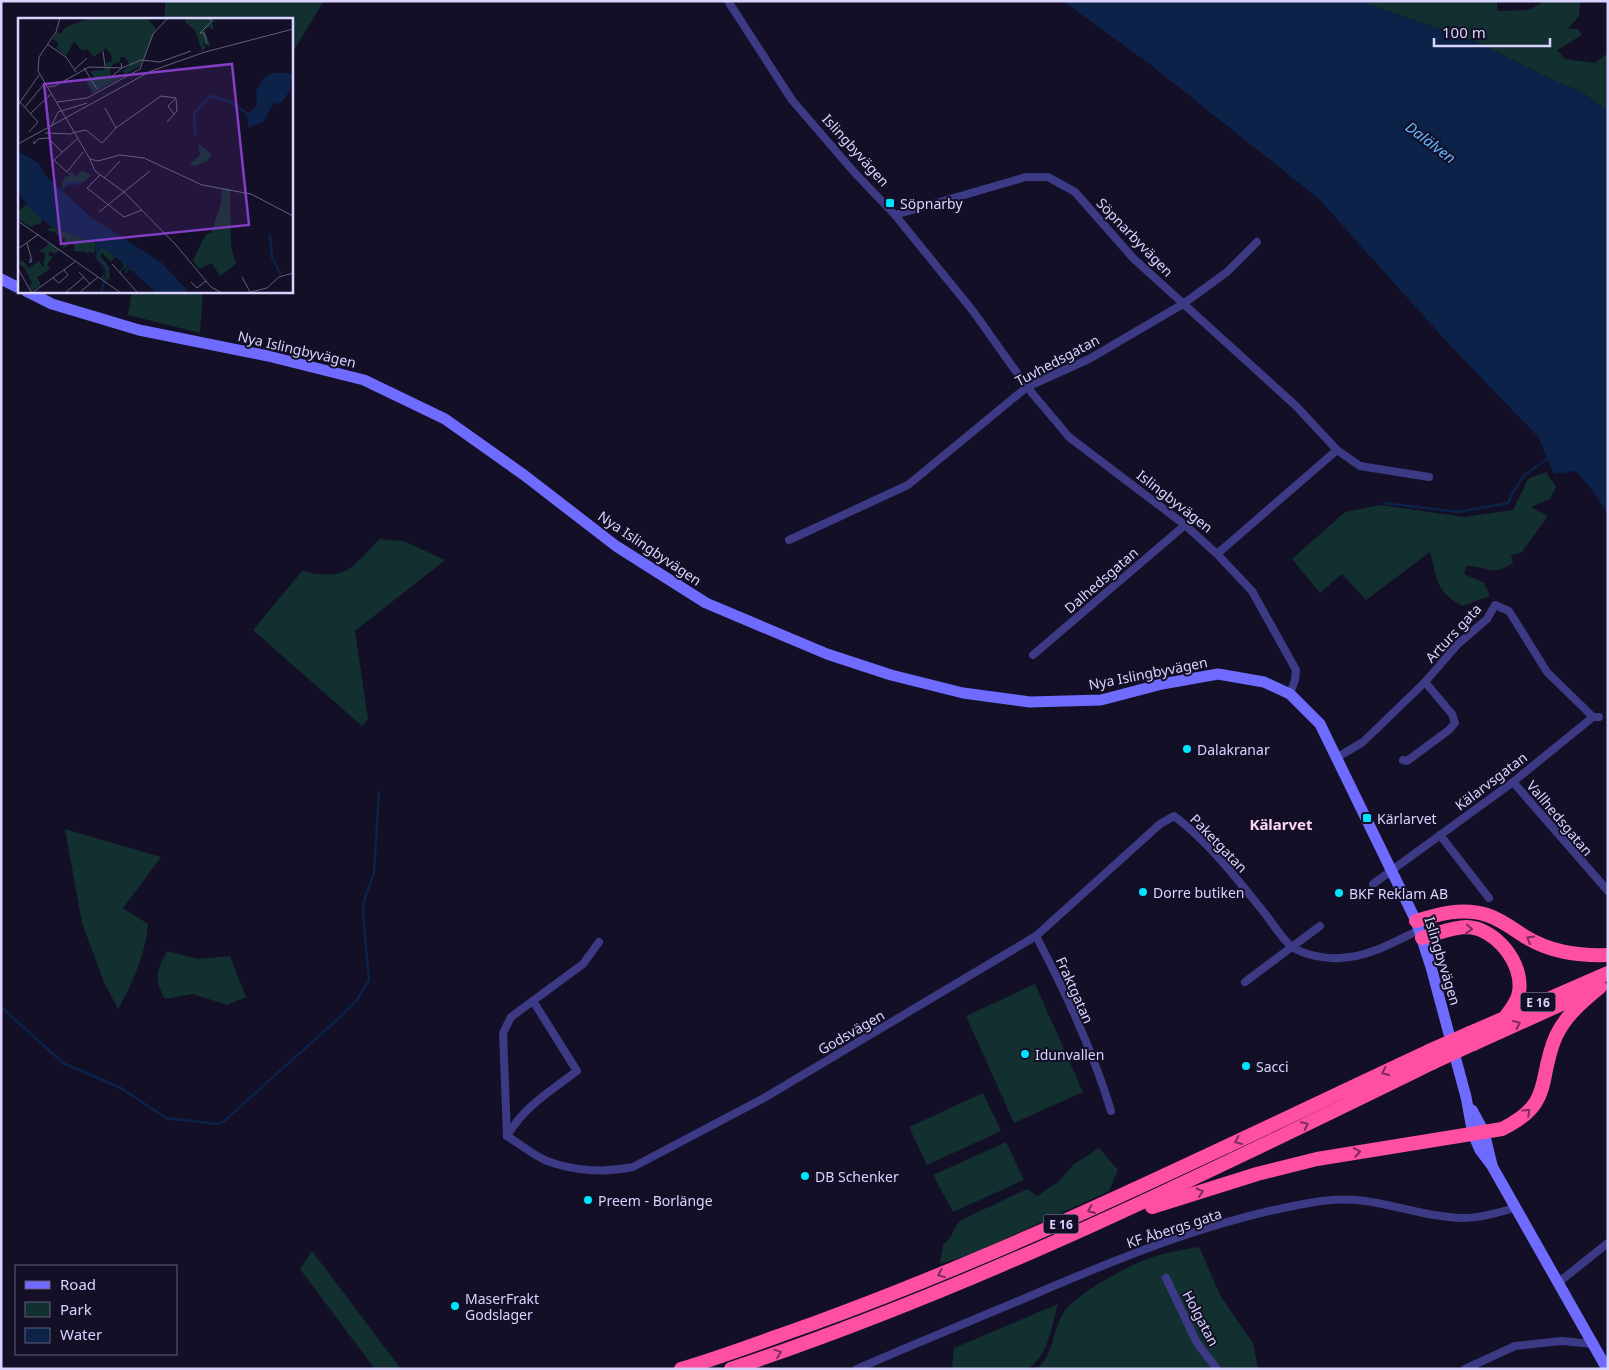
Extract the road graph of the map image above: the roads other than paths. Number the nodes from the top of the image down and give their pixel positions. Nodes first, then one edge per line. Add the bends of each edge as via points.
1 (728, 1) edge
2 (895, 215) junction
3 (1257, 242) dead end
4 (1, 279) edge
5 (18, 288) edge
6 (28, 292) edge
7 (1184, 304) junction
8 (1027, 387) junction
9 (1337, 450) junction
10 (1429, 477) dead end
11 (1185, 524) junction
12 (789, 540) dead end
13 (1217, 554) junction
14 (1033, 655) dead end
15 (1425, 682) junction
16 (1290, 694) junction
17 (1596, 717) joint
18 (1338, 757) junction
19 (1403, 760) dead end
20 (1513, 782) junction
21 (1174, 816) joint
22 (1440, 835) junction
23 (1392, 870) junction
24 (1373, 884) dead end
25 (1608, 891) edge
26 (1489, 898) dead end
27 (1320, 926) dead end
28 (1419, 930) junction
29 (1036, 936) junction
30 (600, 942) dead end
31 (1292, 947) junction
32 (1608, 955) edge
33 (1608, 973) edge
34 (1245, 982) dead end
35 (1604, 986) edge
36 (533, 1001) junction
37 (1506, 1016) junction
38 (1471, 1038) junction
39 (1431, 1057) junction
40 (1111, 1111) dead end
41 (1479, 1133) junction
42 (507, 1136) junction
43 (1514, 1208) junction
44 (1103, 1222) junction
45 (1608, 1243) edge
46 (1166, 1278) dead end
47 (1558, 1282) junction
48 (1593, 1344) junction
49 (681, 1369) edge
50 (732, 1369) edge
51 (857, 1369) edge
52 (1217, 1369) edge
53 (1465, 1369) edge
54 (1607, 1369) edge

1 - 2 street, Islingbyvägen via 792,100
2 - 7 street, Söpnarbyvägen via 1026,177 1048,177 1075,192 1133,258
2 - 8 street, Islingbyvägen via 973,311
3 - 7 street, Tuvhedsgatan via 1227,272
4 - 5 street
6 - 16 street, Nya Islingbyvägen via 52,304 139,330 268,356 364,380 446,419 616,546 706,603 827,654 891,675 963,693 1030,702 1101,700 1218,674 1264,682
7 - 8 street, Tuvhedsgatan via 1089,359
7 - 9 street, Söpnarbyvägen via 1296,406
8 - 11 street, Islingbyvägen via 1069,437
8 - 12 street, Tuvhedsgatan via 908,485
9 - 10 street, Söpnarbyvägen via 1360,466
9 - 13 street
11 - 13 street, Islingbyvägen
11 - 14 street, Dalhedsgatan
13 - 16 street, Islingbyvägen via 1252,591 1296,670
15 - 17 street, Arturs gata via 1458,644 1487,619 1495,605 1508,611 1547,672
15 - 18 street, Arturs gata via 1363,742
15 - 19 street via 1452,714 1455,724 1408,761
16 - 18 street, Islingbyvägen via 1320,724
17 - 20 street, Kälarvsgatan
18 - 23 street, Islingbyvägen
20 - 22 street, Kälarvsgatan
20 - 25 street, Vallhedsgatan
21 - 29 street, Godsvägen via 1160,824
21 - 31 street, Paketgatan via 1189,827 1232,874
22 - 23 street, Kälarvsgatan
22 - 26 street
23 - 24 street, Kälarvsgatan
23 - 28 street, Islingbyvägen
27 - 31 street
28 - 31 street via 1384,947 1340,958 1314,955
32 -> 28 highway via 1575,955 1550,949 1497,920 1473,912 1448,913
28 -> 37 highway via 1467,927 1483,931 1502,945 1511,958 1520,985 1518,998
28 - 41 street, Islingbyvägen via 1466,1098
29 - 40 street, Fraktgatan via 1084,1041
29 - 42 street, Godsvägen via 764,1098 633,1167 581,1169 546,1161
30 - 36 street via 583,964
31 - 34 street
33 - 37 highway, E 16
38 -> 35 highway, E 16
41 -> 35 highway via 1502,1129 1516,1122 1531,1108 1541,1094 1559,1031 1574,1010
36 - 42 street via 511,1017 503,1033
36 - 42 street via 577,1071 534,1102 517,1119
37 - 38 highway, E 16
38 - 39 highway, E 16, bridge
44 -> 39 highway, E 16
39 -> 49 highway, E 16 via 1004,1248 866,1304
41 - 43 street, Islingbyvägen
44 -> 41 highway via 1257,1174 1317,1159
43 - 47 street, Islingbyvägen
43 - 51 street, KF Åbergs gata via 1463,1218 1350,1198 1261,1214 1131,1255
50 -> 44 highway, E 16 via 952,1288
45 - 47 street
46 - 52 street, Holgatan via 1197,1343
47 - 48 street, Islingbyvägen
48 - 53 street via 1562,1341 1515,1346
48 - 54 street, Islingbyvägen

